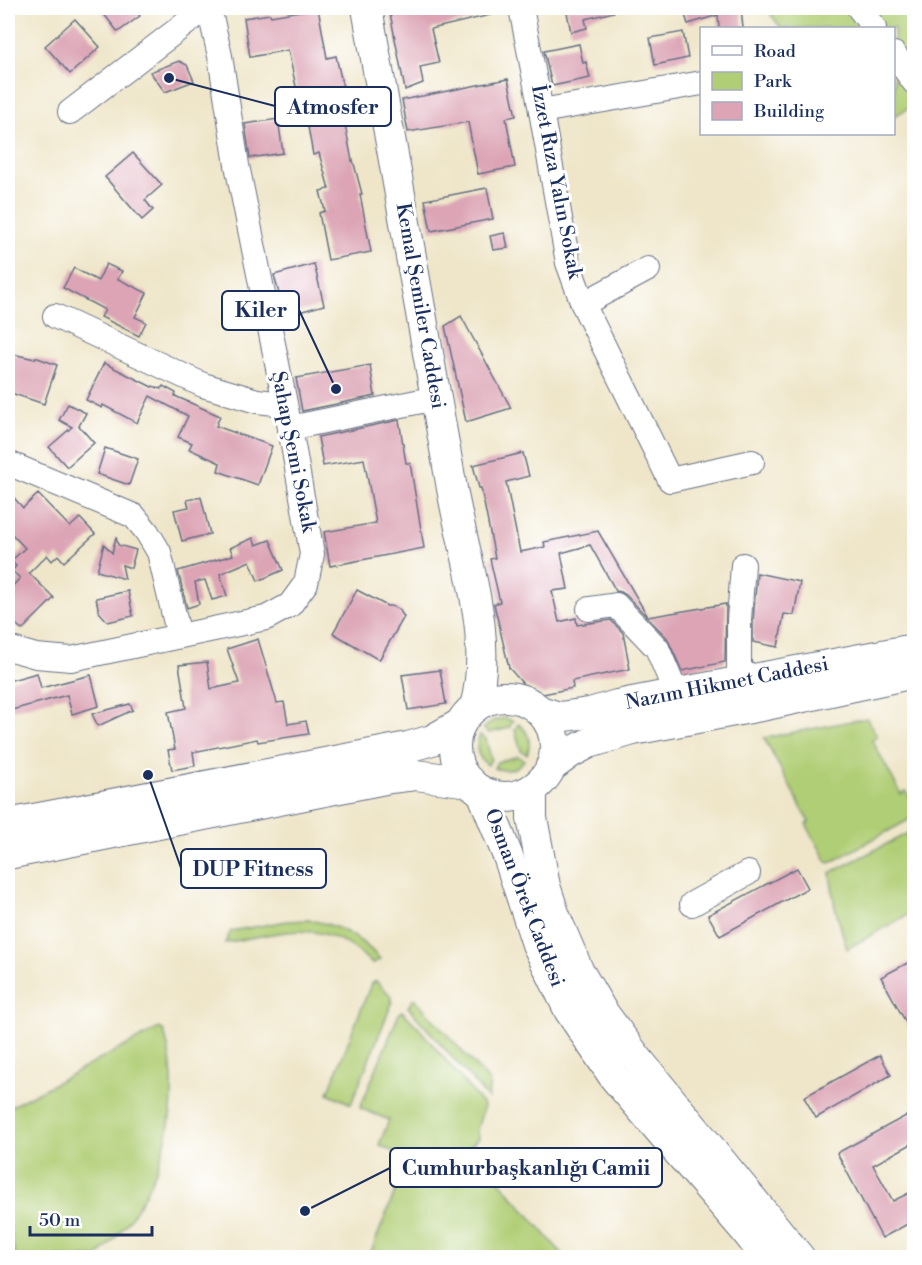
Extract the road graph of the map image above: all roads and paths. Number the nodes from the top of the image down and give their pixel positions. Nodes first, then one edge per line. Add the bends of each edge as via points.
1 (208, 8) edge
2 (367, 8) edge
3 (521, 8) edge
4 (859, 8) edge
5 (873, 27) edge
6 (895, 55) edge
7 (915, 82) edge
8 (700, 83) edge
9 (541, 111) junction
10 (70, 112) dead end
11 (648, 269) dead end
12 (583, 304) junction
13 (55, 316) dead end
14 (436, 398) junction
15 (284, 404) junction
16 (290, 428) junction
17 (752, 462) dead end
18 (8, 464) edge
19 (743, 565) dead end
20 (477, 603) junction
21 (589, 609) dead end
22 (179, 636) junction
23 (8, 648) edge
24 (915, 649) edge
25 (915, 673) edge
26 (739, 681) junction
27 (676, 693) junction
28 (528, 705) junction
29 (468, 716) junction
30 (542, 778) junction
31 (476, 787) junction
32 (8, 824) edge
33 (8, 854) edge
34 (748, 873) dead end
35 (692, 904) dead end
36 (767, 1257) edge
37 (800, 1257) edge

1 - 10 street
1 - 15 street, Şahap Şemi Sokak
2 - 14 main road, Kemal Şemiler Caddesi
3 - 9 street, İzzet Rıza Yalın Sokak
4 - 5 street
6 - 7 street
8 - 9 street
9 - 12 street, İzzet Rıza Yalın Sokak via 568,263
11 - 12 street
12 - 17 street, İzzet Rıza Yalın Sokak via 670,480
13 - 15 street via 203,385 257,401
14 - 16 street
14 - 20 main road, Kemal Şemiler Caddesi via 454,506
15 - 16 street, Şahap Şemi Sokak
16 - 22 street, Şahap Şemi Sokak via 312,554 306,583 290,605 266,618
18 - 22 street via 134,516 159,552
19 - 26 street
20 - 28 main road, Kemal Şemiler Caddesi via 500,682
20 - 29 main road, Kemal Şemiler Caddesi via 480,688
21 - 27 street via 616,604 657,648
22 - 23 street, Şahap Şemi Sokak via 71,658 36,656
24 - 26 main road, Nazım Hikmet Caddesi
25 - 30 main road, Nazım Hikmet Caddesi via 633,730 570,753
26 - 27 main road, Nazım Hikmet Caddesi
27 - 28 main road, Nazım Hikmet Caddesi via 559,717
28 - 29 main road via 509,697 495,698 481,703
28 - 30 main road via 547,721 555,744 554,756
29 - 31 main road via 456,736 455,748 462,772
29 - 32 main road via 432,740 408,747
30 - 31 main road via 520,795 507,797 494,796
30 - 37 main road, Osman Örek Caddesi via 532,818 545,886 574,959 596,1001 636,1057
31 - 33 main road via 416,775 390,778
31 - 36 main road, Osman Örek Caddesi via 509,859 537,944 568,1010 615,1077
34 - 35 street

